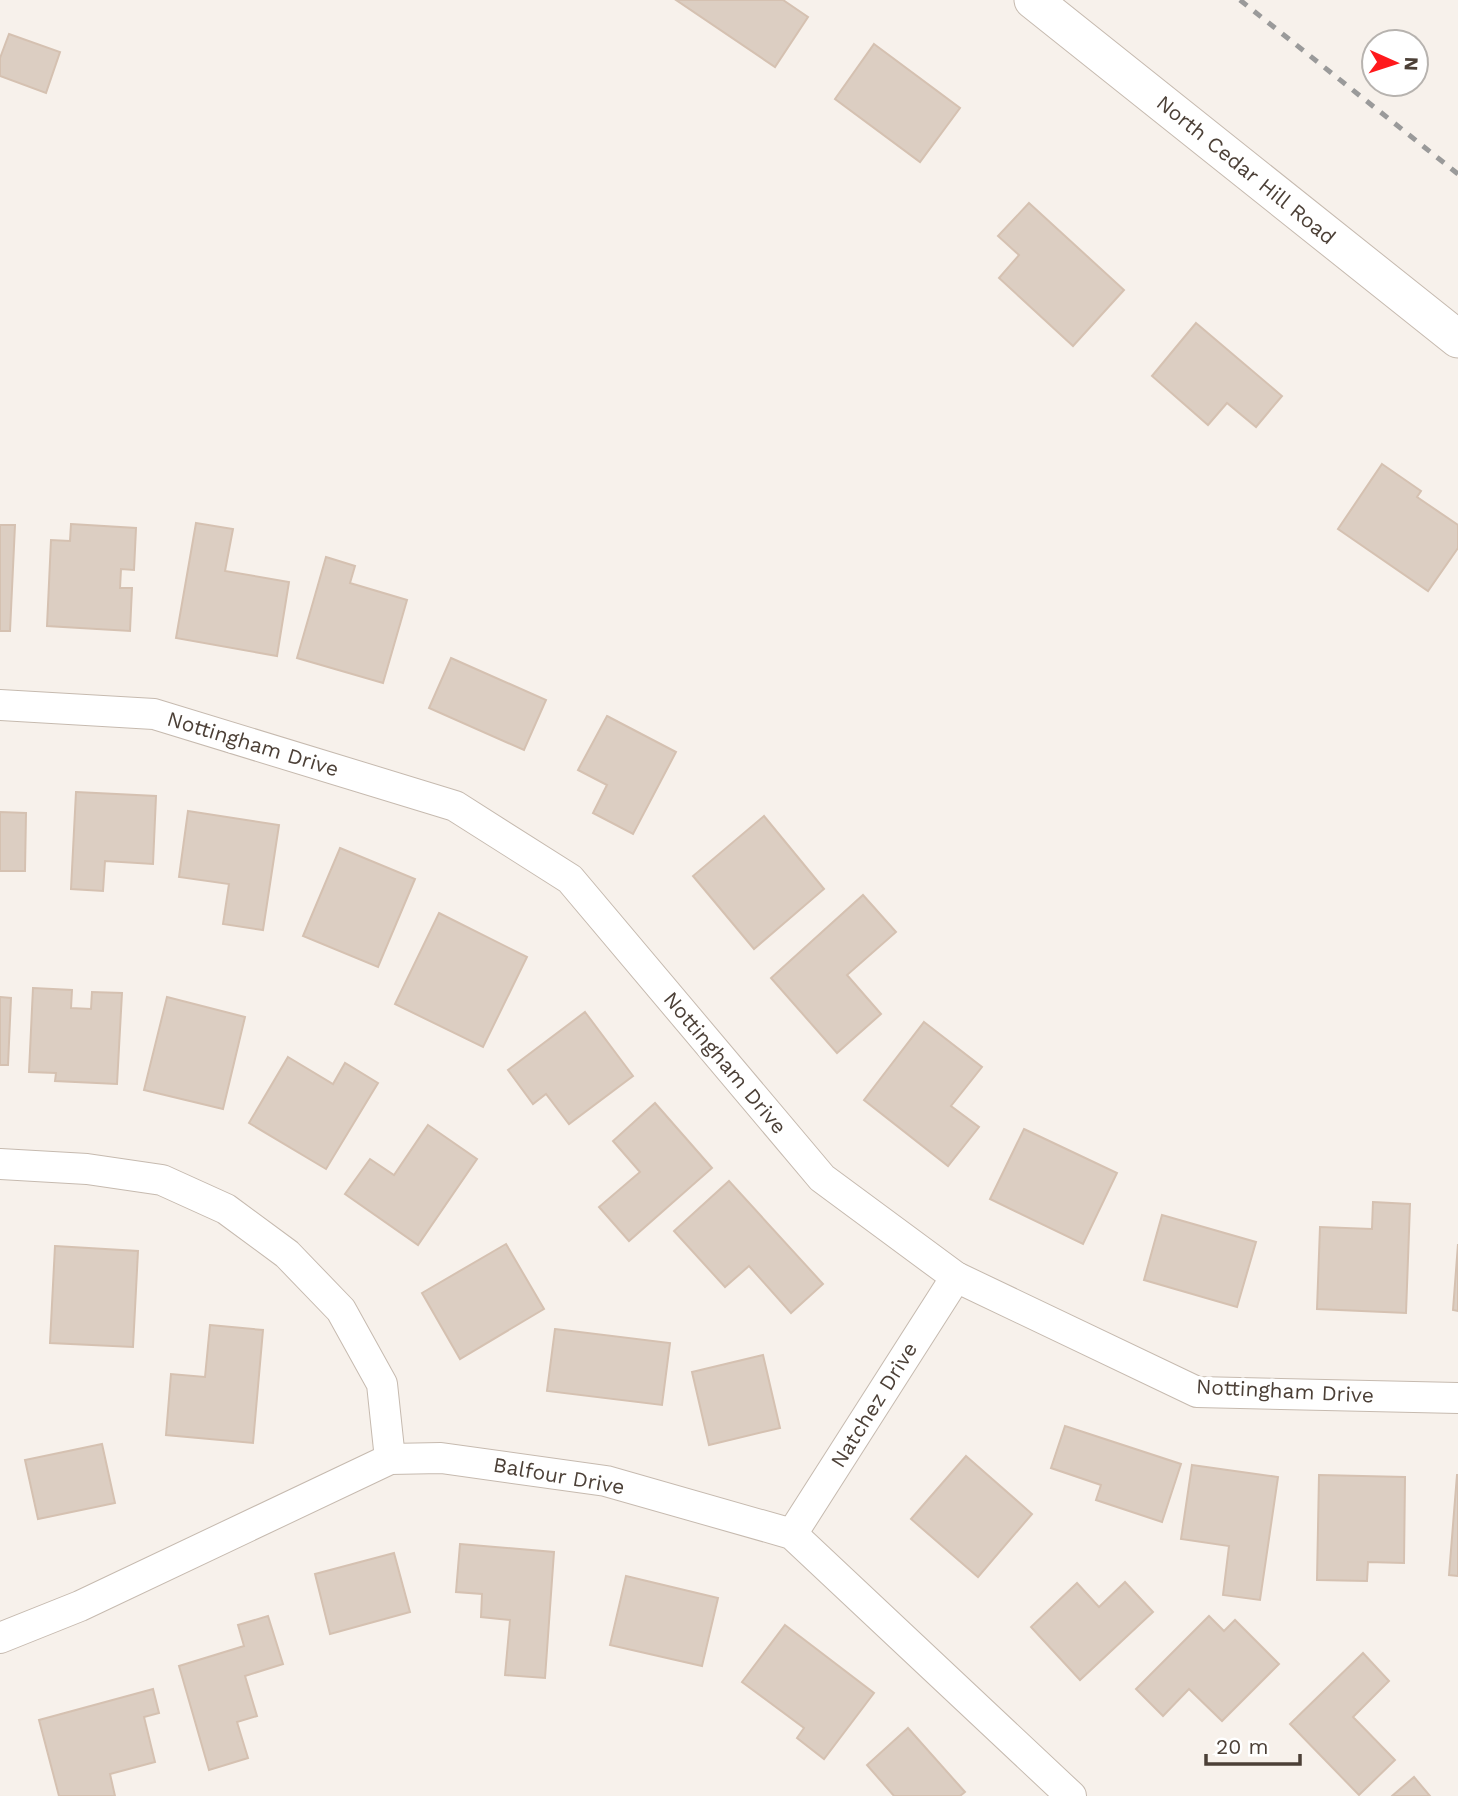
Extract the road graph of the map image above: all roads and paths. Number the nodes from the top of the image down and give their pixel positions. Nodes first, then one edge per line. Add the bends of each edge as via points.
1 (1033, 0) edge
2 (1458, 339) edge
3 (0, 705) edge
4 (0, 1164) edge
5 (956, 1277) junction
6 (1458, 1398) edge
7 (390, 1459) junction
8 (792, 1534) junction
9 (5, 1631) edge
10 (1071, 1796) edge

1 - 2 street, North Cedar Hill Road
3 - 5 street, Nottingham Drive via 154,714 455,806 570,879 822,1178
4 - 7 street via 87,1168 162,1180 226,1209 287,1254 341,1310 382,1384
5 - 6 street, Nottingham Drive via 1196,1392
5 - 8 street, Natchez Drive
7 - 8 street, Balfour Drive via 441,1458 606,1481
7 - 9 street, Balfour Drive via 80,1606
8 - 10 street, Balfour Drive

